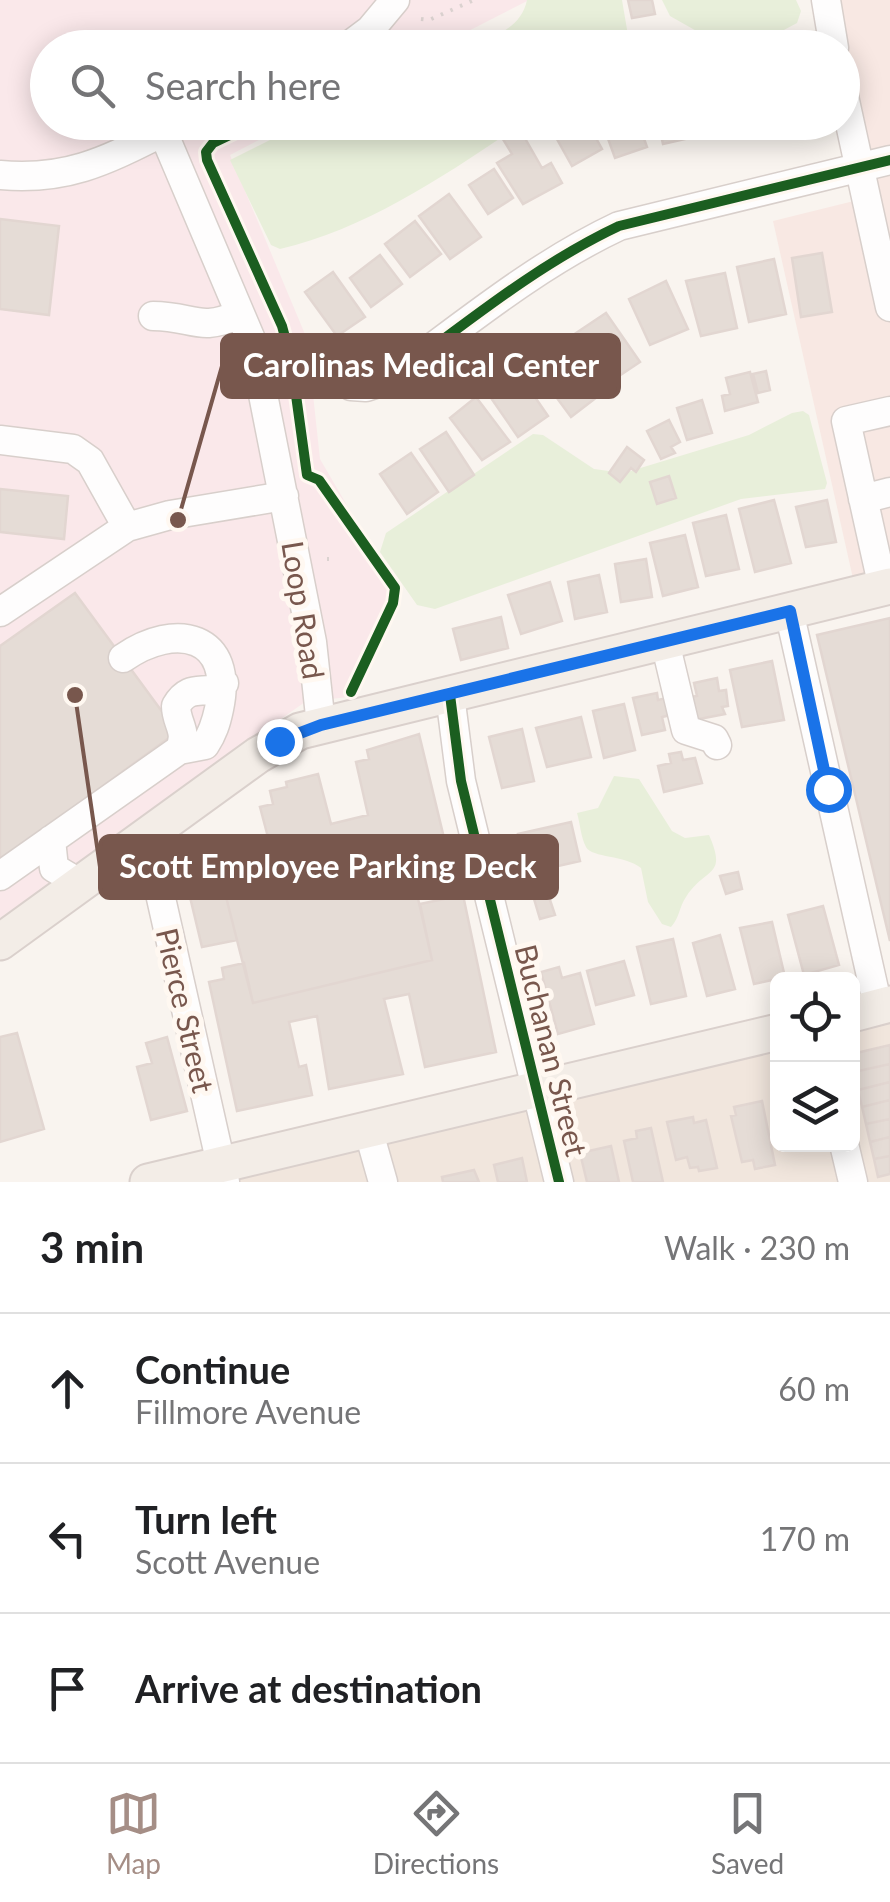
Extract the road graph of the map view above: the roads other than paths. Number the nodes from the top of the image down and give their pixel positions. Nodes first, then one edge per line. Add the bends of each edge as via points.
1 (395, 0) edge
2 (826, 0) edge
3 (370, 30) edge
4 (831, 30) edge
5 (148, 140) edge
6 (178, 140) edge
7 (854, 140) edge
8 (890, 160) edge
9 (860, 167) junction
10 (0, 174) edge
11 (882, 230) edge
12 (890, 307) edge
13 (240, 314) junction
14 (153, 316) dead end
15 (351, 386) dead end
16 (890, 411) edge
17 (0, 440) edge
18 (876, 495) edge
19 (284, 496) junction
20 (127, 527) junction
21 (886, 587) edge
22 (790, 611) junction
23 (0, 612) edge
24 (665, 642) junction
25 (123, 658) dead end
26 (224, 682) junction
27 (450, 695) junction
28 (321, 725) junction
29 (718, 745) dead end
30 (178, 750) junction
31 (51, 840) junction
32 (144, 840) junction
33 (0, 876) edge
34 (81, 884) junction
35 (0, 942) edge
36 (874, 1008) edge
37 (770, 1034) edge
38 (537, 1087) junction
39 (368, 1129) junction
40 (846, 1152) edge
41 (223, 1173) edge
42 (148, 1182) edge
43 (383, 1182) edge
44 (559, 1182) edge
45 (853, 1182) edge

1 - 3 street
2 - 4 street
5 - 10 street via 69,174
6 - 13 street, Loop Road
7 - 9 street
8 - 9 street
9 - 11 street
9 - 15 street via 619,226 536,272 390,379
11 - 12 street
13 - 14 street via 208,325
13 - 19 street, Loop Road via 253,344
16 - 18 street via 846,421
17 - 20 street via 66,448 90,461
18 - 21 street
19 - 20 street
19 - 28 street, Loop Road
20 - 23 street
21 - 22 main road
22 - 24 main road
22 - 36 street
24 - 27 main road
24 - 29 street via 686,730
25 - 26 street via 152,641 186,638 218,660
26 - 30 street via 205,745
26 - 30 street via 182,696 176,706 184,741
27 - 28 main road
27 - 38 street, Buchanan Street via 461,781
28 - 32 main road via 279,741
30 - 31 street
31 - 33 street
31 - 34 street via 54,868
32 - 34 main road
32 - 41 street, Pierce Street
34 - 35 main road
37 - 38 main road
38 - 39 main road
38 - 44 street, Buchanan Street
39 - 41 main road
39 - 43 street
40 - 45 street
41 - 42 main road

